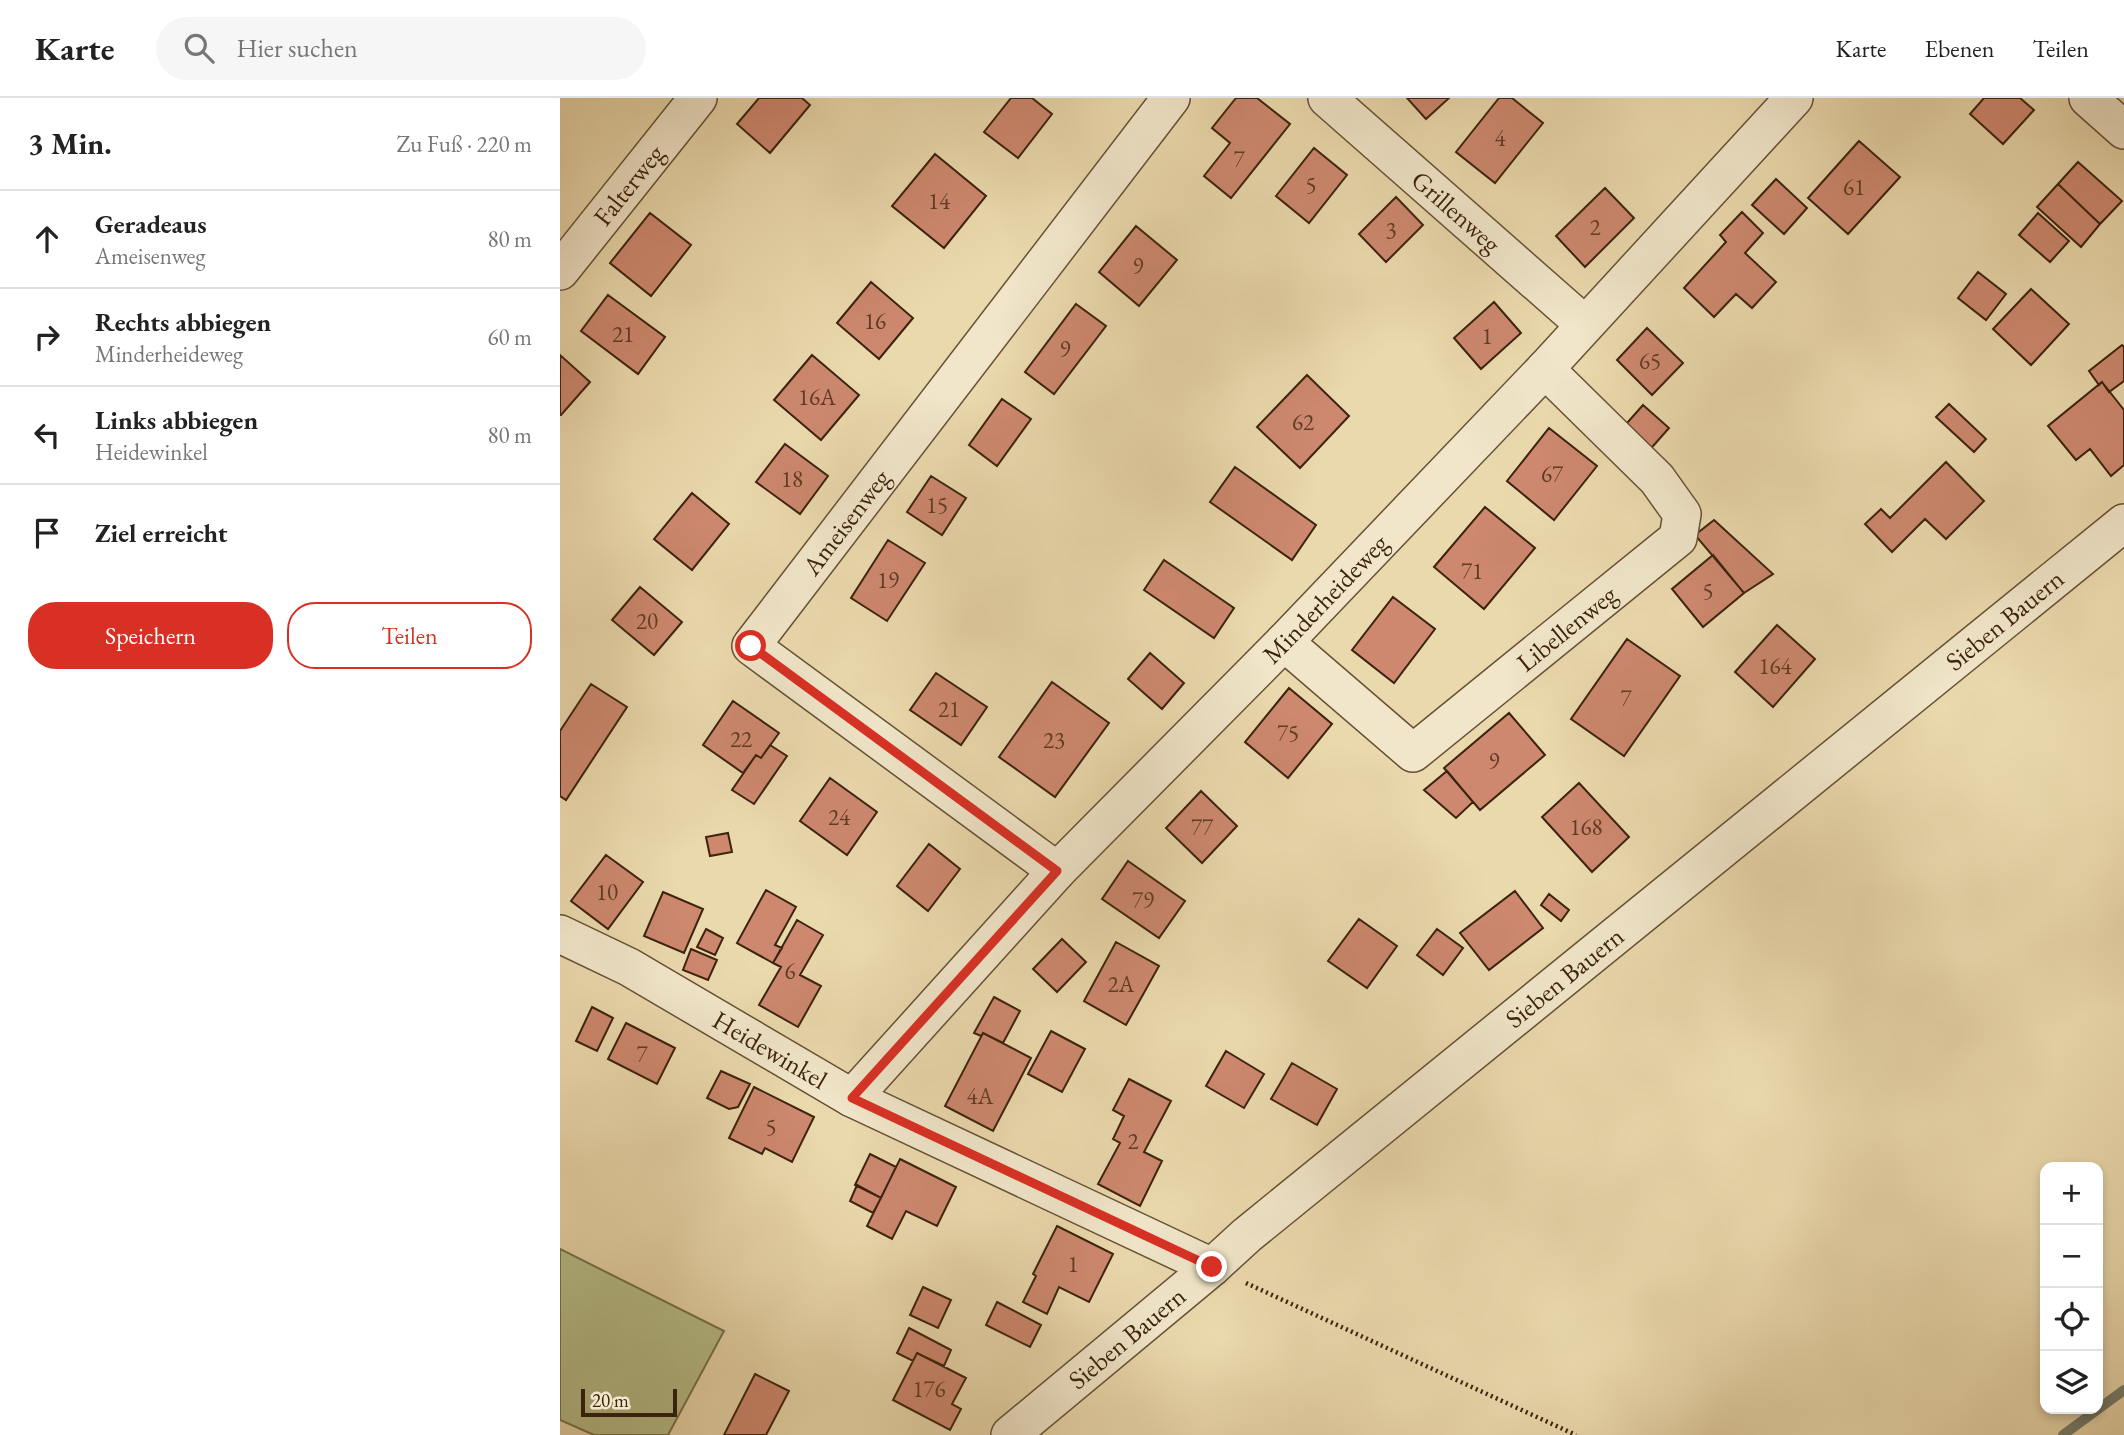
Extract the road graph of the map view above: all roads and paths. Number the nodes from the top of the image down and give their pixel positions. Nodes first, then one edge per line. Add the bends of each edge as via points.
1 (698, 98) edge
2 (1171, 98) edge
3 (1327, 98) edge
4 (1794, 98) edge
5 (2088, 98) edge
6 (2124, 130) edge
7 (560, 271) edge
8 (1584, 324) junction
9 (1545, 369) junction
10 (2124, 523) edge
11 (1284, 642) junction
12 (1057, 871) junction
13 (560, 933) edge
14 (852, 1098) junction
15 (1212, 1267) junction
16 (1010, 1435) edge
17 (1576, 1435) edge

1 - 7 street, Falterweg
2 - 12 street, Ameisenweg via 751,646
3 - 8 street, Grillenweg
4 - 8 street, Minderheideweg
5 - 6 street
8 - 9 street, Minderheideweg
9 - 11 street, Minderheideweg
9 - 11 street, Libellenweg via 1657,479 1682,514 1678,538 1413,753
10 - 15 street, Sieben Bauern
11 - 12 street, Minderheideweg
12 - 14 street, Minderheideweg
13 - 14 street, Heidewinkel via 629,967
14 - 15 street, Heidewinkel
15 - 16 street, Sieben Bauern
15 - 17 path

